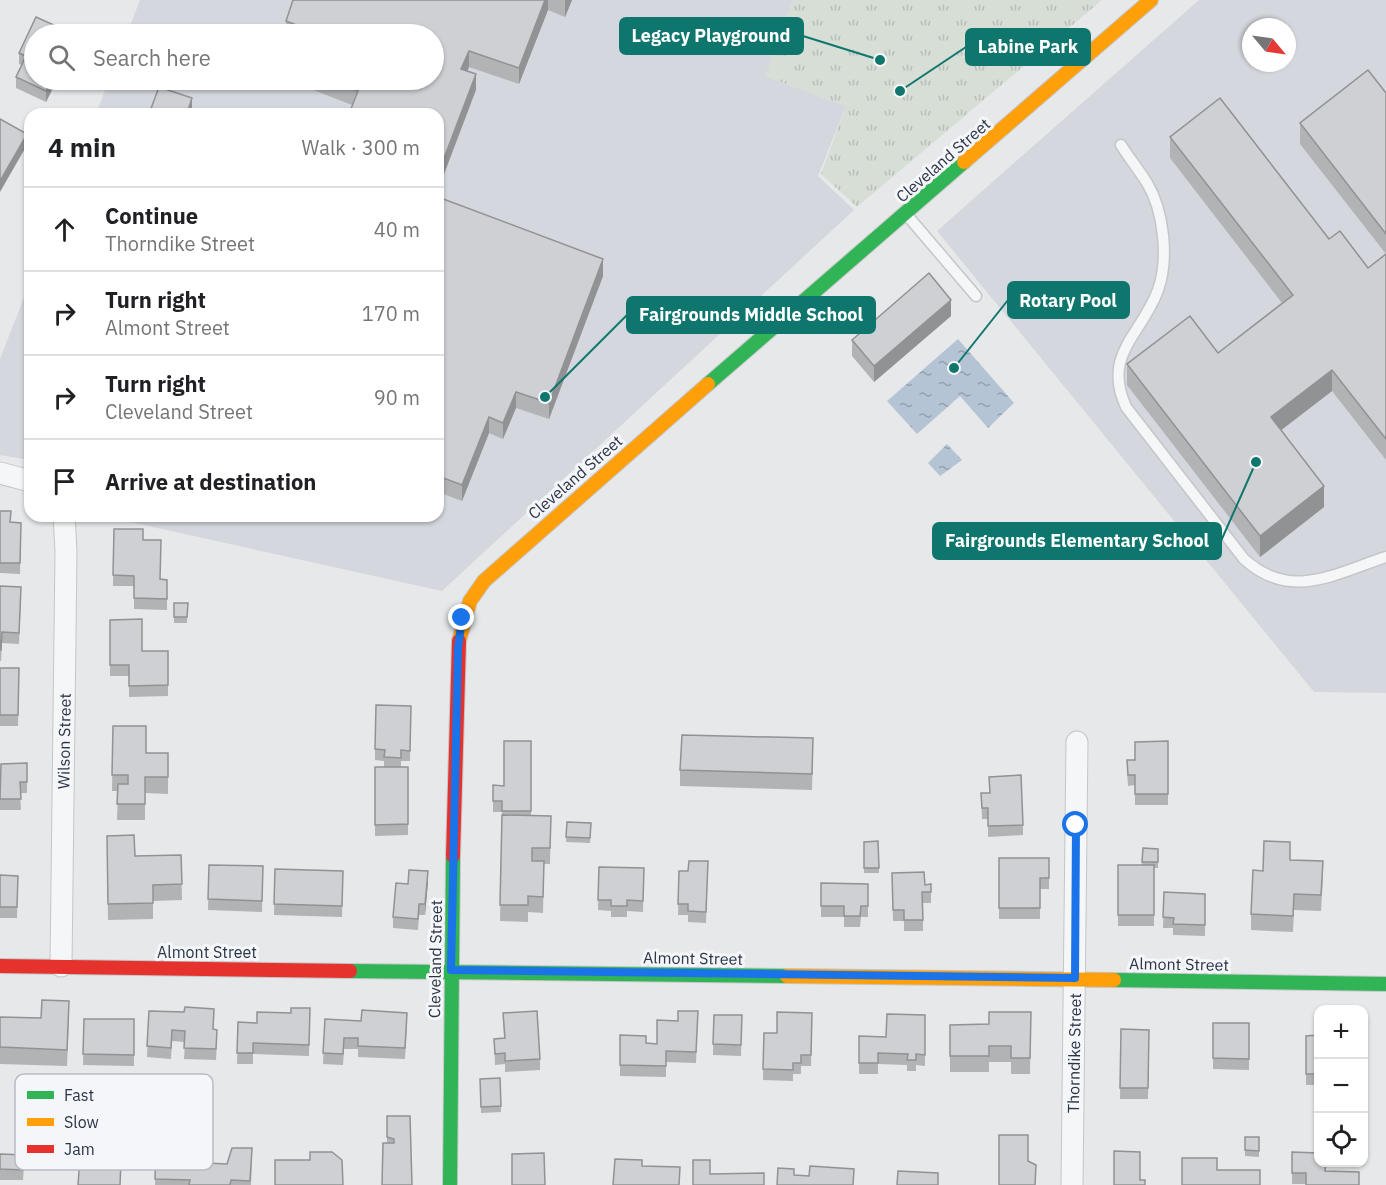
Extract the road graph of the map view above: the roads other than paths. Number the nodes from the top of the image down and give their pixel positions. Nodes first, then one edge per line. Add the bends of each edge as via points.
1 (1151, 0) edge
2 (1120, 145) dead end
3 (906, 214) junction
4 (976, 296) dead end
5 (0, 473) edge
6 (24, 479) edge
7 (64, 522) edge
8 (1386, 557) edge
9 (1077, 741) dead end
10 (0, 966) edge
11 (61, 966) junction
12 (451, 970) junction
13 (1075, 978) junction
14 (1386, 984) edge
15 (450, 1185) edge
16 (1072, 1185) edge

1 - 3 street, Cleveland Street
2 - 8 lane via 1148,184 1158,209 1163,246 1158,289 1127,344 1116,376 1126,407 1255,568 1297,583 1339,575
3 - 4 lane
3 - 12 street, Cleveland Street via 519,548 466,604 458,648
5 - 6 street
7 - 11 street, Wilson Street
9 - 13 street, Thorndike Street
10 - 11 street, Almont Street
11 - 12 street, Almont Street
12 - 13 street, Almont Street
12 - 15 street, Cleveland Street
13 - 14 street, Almont Street
13 - 16 street, Thorndike Street

